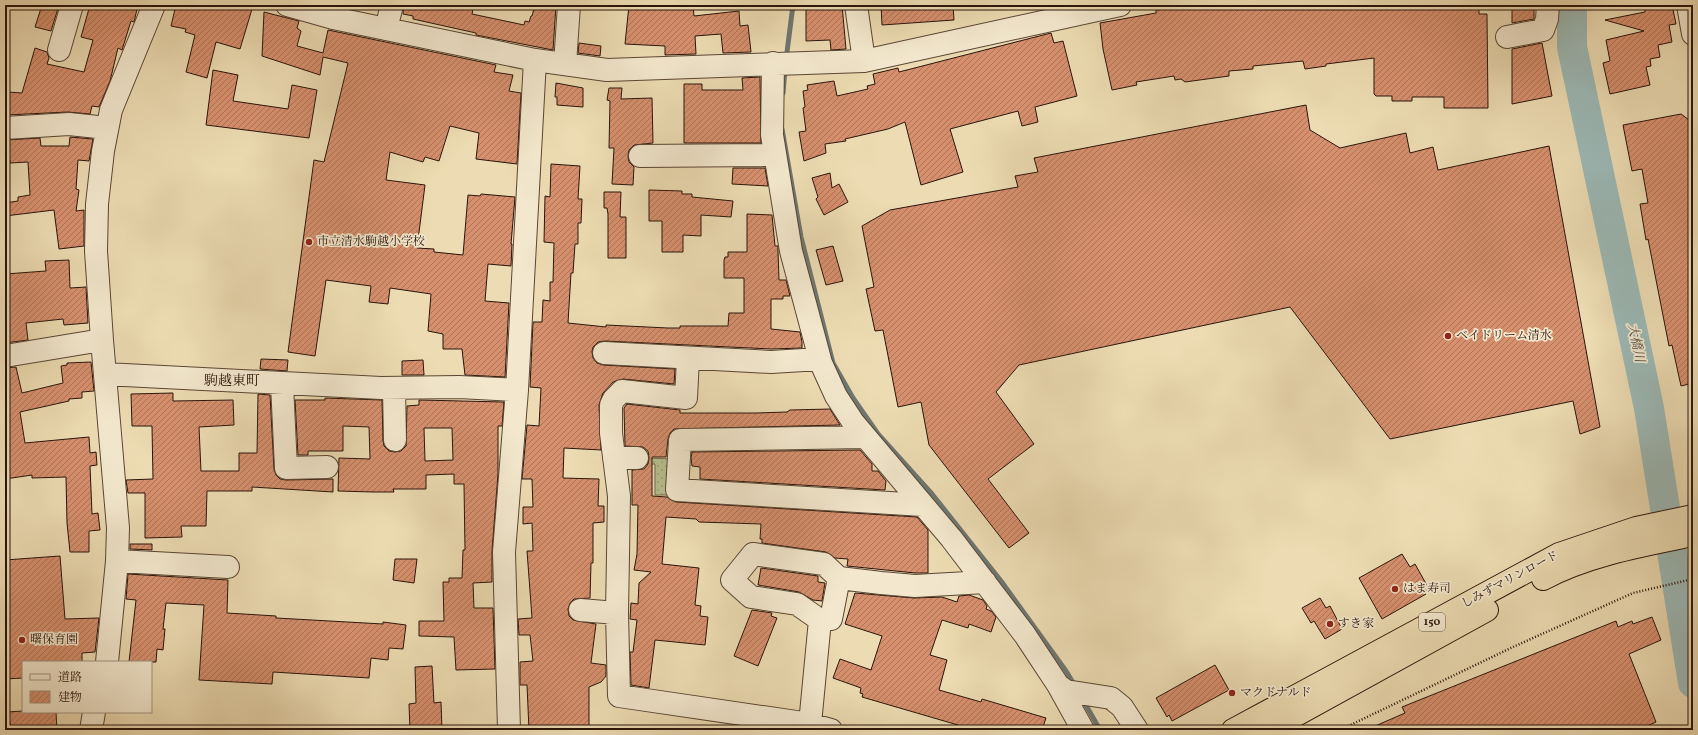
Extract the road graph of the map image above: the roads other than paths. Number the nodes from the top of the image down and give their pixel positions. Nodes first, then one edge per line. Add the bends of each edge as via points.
1 (72, 5) edge
2 (154, 5) edge
3 (288, 5) edge
4 (392, 5) edge
5 (569, 5) edge
6 (856, 5) edge
7 (1120, 5) edge
8 (1548, 5) edge
9 (1688, 5) edge
10 (1083, 8) edge
11 (386, 29) junction
12 (1693, 34) edge
13 (1507, 37) dead end
14 (59, 50) dead end
15 (535, 60) junction
16 (864, 60) junction
17 (783, 63) junction
18 (565, 64) junction
19 (5, 128) edge
20 (107, 128) junction
21 (774, 155) junction
22 (640, 156) dead end
23 (102, 340) junction
24 (604, 354) dead end
25 (5, 356) edge
26 (688, 359) junction
27 (820, 359) junction
28 (105, 374) junction
29 (282, 384) junction
30 (394, 388) junction
31 (517, 390) junction
32 (865, 437) junction
33 (395, 440) dead end
34 (614, 458) junction
35 (638, 458) dead end
36 (327, 467) dead end
37 (924, 506) junction
38 (1693, 516) edge
39 (1693, 535) edge
40 (1639, 537) junction
41 (117, 561) junction
42 (228, 567) dead end
43 (839, 578) junction
44 (984, 582) junction
45 (580, 610) dead end
46 (617, 613) junction
47 (820, 620) junction
48 (107, 661) edge
49 (1062, 688) junction
50 (94, 713) edge
51 (810, 724) junction
52 (91, 730) edge
53 (509, 730) edge
54 (832, 730) edge
55 (1083, 730) edge
56 (1136, 730) edge
57 (1233, 730) edge
58 (1269, 730) edge

1 - 14 street
2 - 20 street via 111,110
3 - 11 street
4 - 11 street
5 - 18 street
6 - 16 street
7 - 10 street
8 - 13 street via 1543,30
9 - 12 street
10 - 16 street via 928,48
11 - 15 street
15 - 18 street
15 - 31 street
16 - 17 street
17 - 18 street via 607,70
17 - 21 street via 772,134
19 - 20 street via 69,124
20 - 23 street via 97,212 96,251
21 - 22 street
21 - 27 street via 791,251
23 - 25 street
23 - 28 street
24 - 26 street
26 - 27 street via 772,362
26 - 34 street via 686,398 622,390 614,398 611,405
27 - 32 street via 836,396
28 - 29 street
28 - 41 street via 118,528
29 - 30 street
29 - 36 street via 286,468
30 - 31 street
30 - 33 street
31 - 53 street via 504,552
32 - 37 street
32 - 37 street via 680,440 677,490
34 - 35 street
34 - 46 street via 619,496
37 - 44 street
38 - 40 highway, しみずマリンロード / 150
39 - 40 highway, しみずマリンロード / 150
40 - 57 highway, しみずマリンロード / 150 via 1559,554
40 - 58 highway, しみずマリンロード / 150 via 1562,568
41 - 42 street
41 - 48 street
43 - 44 street via 915,586
43 - 47 street via 831,619
43 - 47 street via 824,564 753,554 732,580 751,597 797,604
44 - 49 street via 1025,634
45 - 46 street
46 - 51 street via 619,696
47 - 51 street
49 - 55 street
49 - 56 street via 1085,695 1111,698 1122,707
50 - 52 street
51 - 54 street

